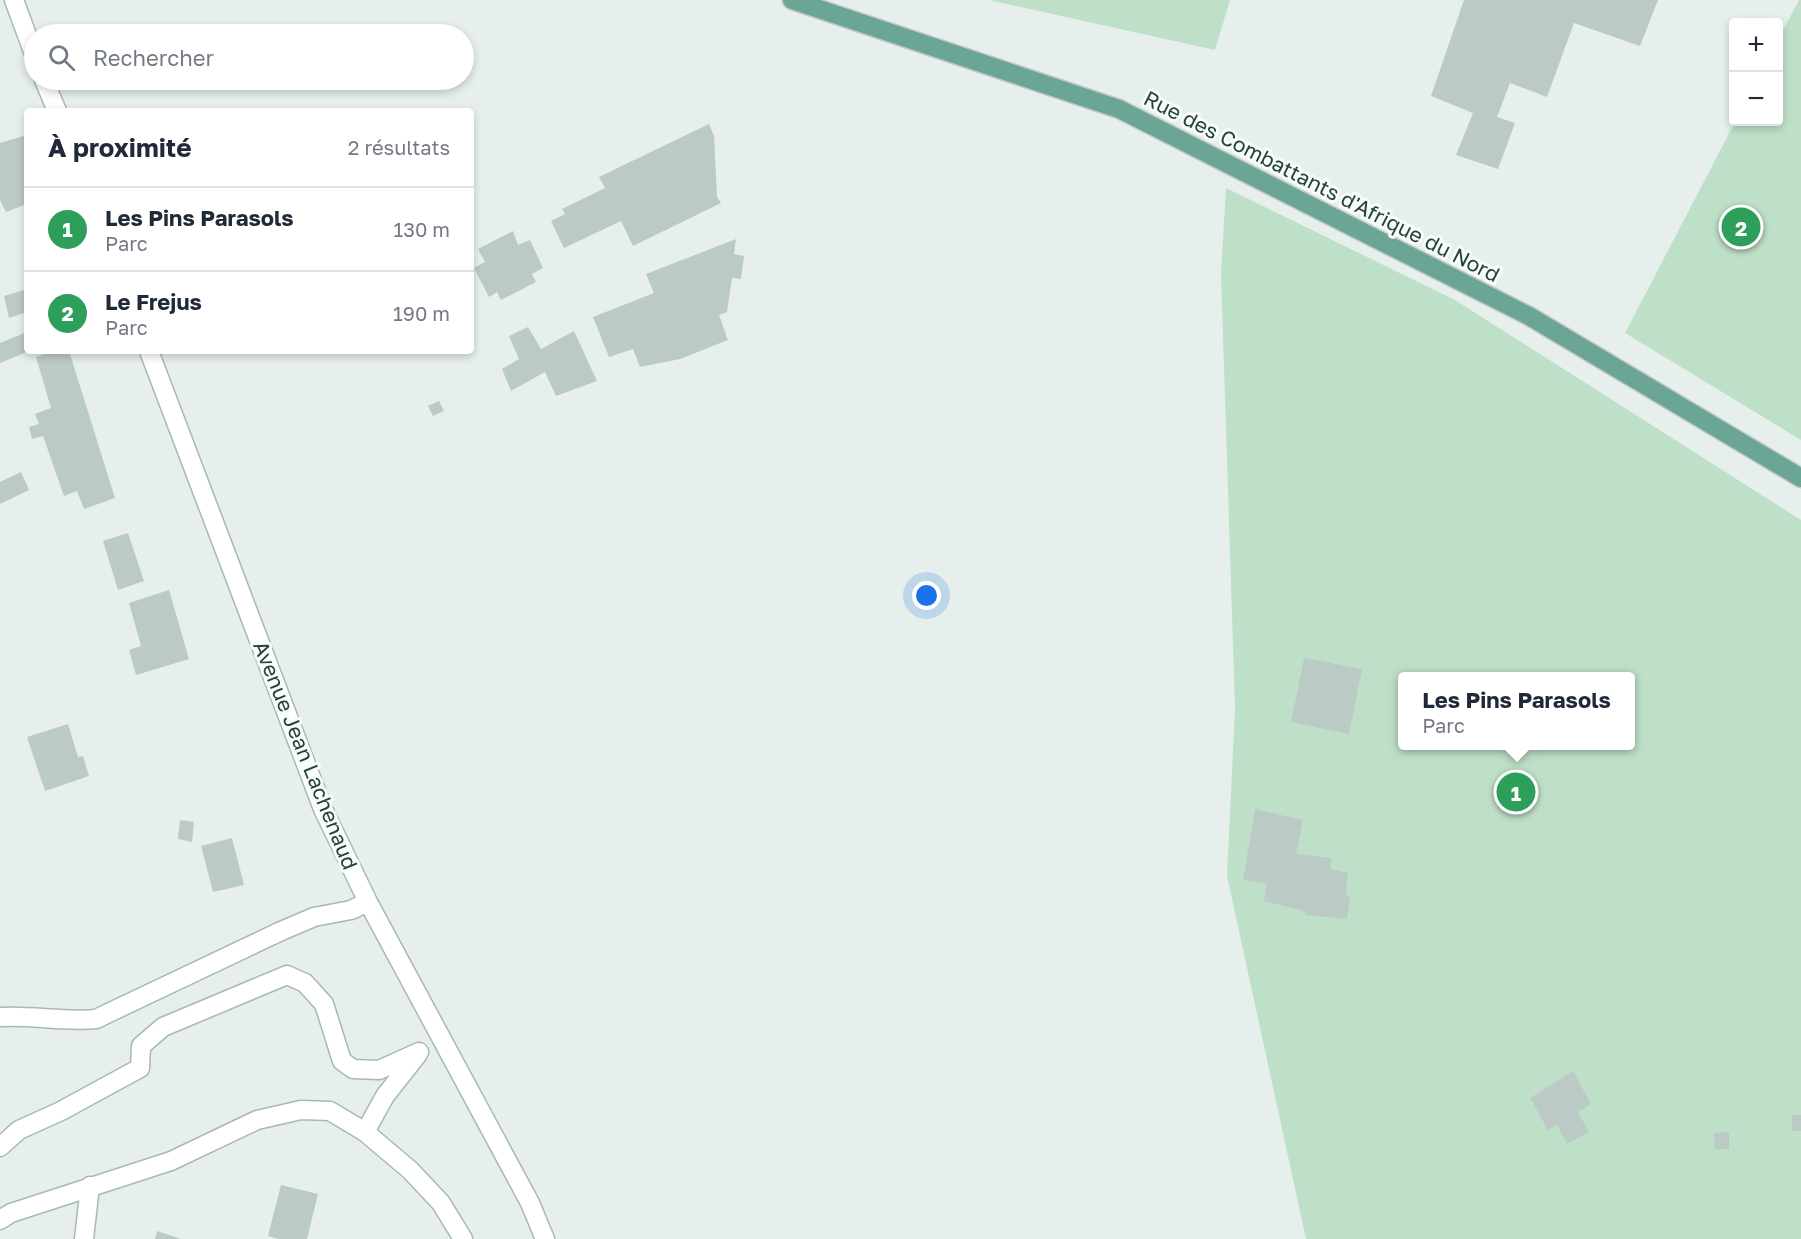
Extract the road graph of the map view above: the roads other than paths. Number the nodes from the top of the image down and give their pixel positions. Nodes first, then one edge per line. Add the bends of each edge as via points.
1 (14, 0) edge
2 (792, 0) edge
3 (24, 27) edge
4 (48, 90) edge
5 (56, 108) edge
6 (150, 354) edge
7 (1801, 478) edge
8 (368, 902) junction
9 (0, 1017) edge
10 (442, 1040) junction
11 (419, 1052) junction
12 (365, 1132) junction
13 (0, 1147) edge
14 (90, 1186) junction
15 (0, 1220) edge
16 (84, 1239) edge
17 (463, 1239) edge
18 (545, 1239) edge

1 - 3 street
2 - 7 main road, Rue des Combattants d'Afrique du Nord via 1119,109 1529,316
4 - 5 street
6 - 8 street, Avenue Jean Lachenaud via 323,809
8 - 9 street via 279,932 96,1019
8 - 10 street, Avenue Jean Lachenaud
10 - 11 street
10 - 18 street, Avenue Jean Lachenaud via 530,1203
11 - 12 street via 385,1096
11 - 13 street via 379,1070 353,1069 342,1061 324,1004 305,983 286,975 163,1027 141,1046 140,1068 19,1130
12 - 14 street via 330,1111 301,1110 258,1120 171,1161
12 - 17 street via 441,1203
14 - 15 street
14 - 16 street

